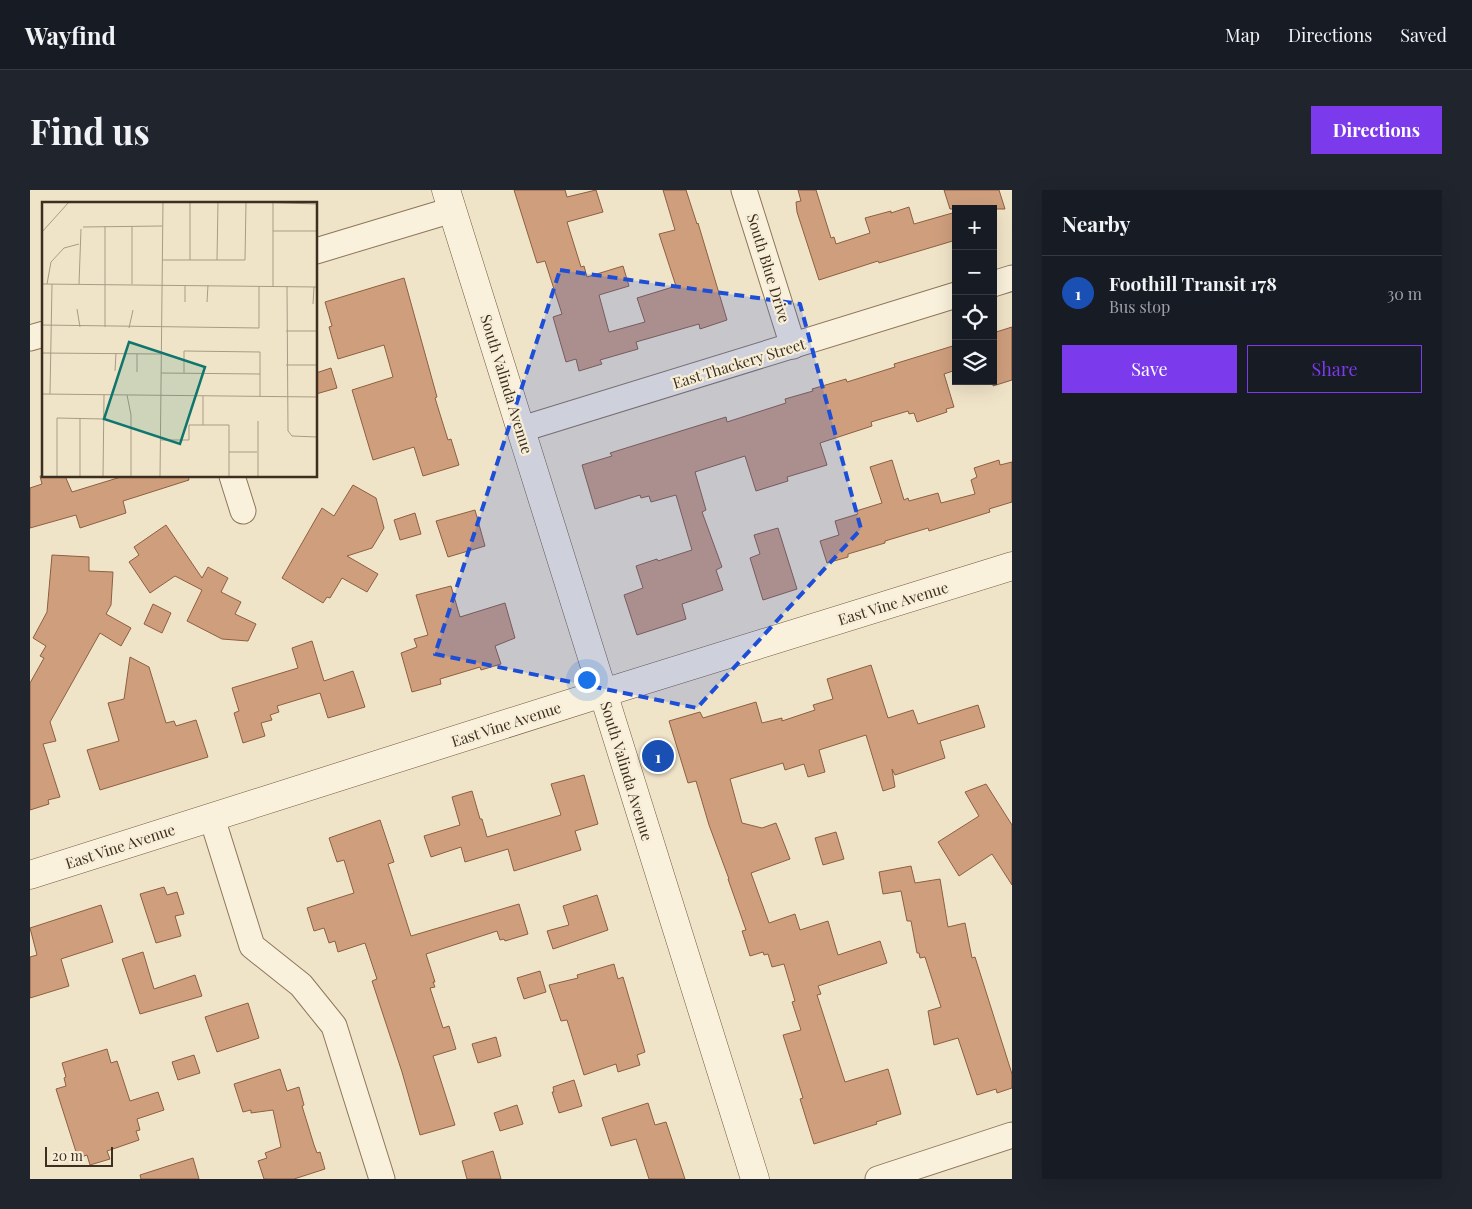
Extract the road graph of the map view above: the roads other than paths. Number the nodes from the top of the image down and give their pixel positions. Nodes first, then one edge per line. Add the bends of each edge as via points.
1 (744, 190) edge
2 (449, 200) edge
3 (318, 250) edge
4 (1012, 278) edge
5 (997, 283) edge
6 (952, 296) edge
7 (793, 346) junction
8 (522, 430) junction
9 (233, 478) edge
10 (243, 511) dead end
11 (1012, 566) edge
12 (603, 693) junction
13 (212, 818) junction
14 (30, 875) edge
15 (1012, 1135) edge
16 (382, 1179) edge
17 (755, 1179) edge
18 (878, 1179) edge

1 - 7 street, South Blue Drive
2 - 3 street
2 - 8 street, South Valinda Avenue
4 - 5 street
6 - 7 street, East Thackery Street
7 - 8 street, East Thackery Street
8 - 12 street, South Valinda Avenue
9 - 10 street
11 - 12 street, East Vine Avenue
12 - 13 street, East Vine Avenue
12 - 17 street, South Valinda Avenue
13 - 14 street, East Vine Avenue
13 - 16 street via 252,946 301,985 334,1026
15 - 18 street

